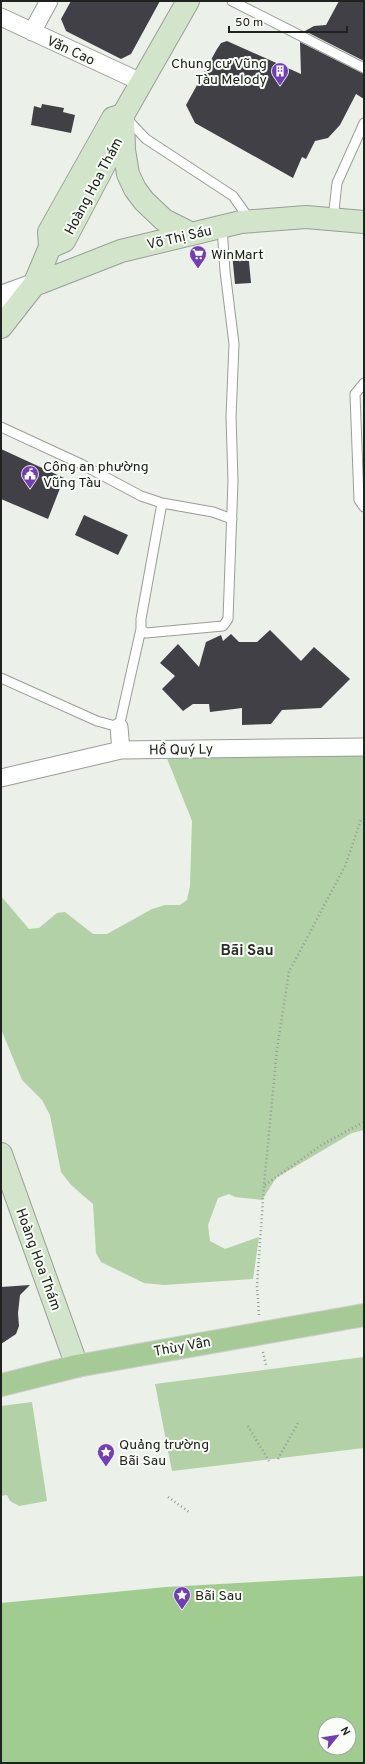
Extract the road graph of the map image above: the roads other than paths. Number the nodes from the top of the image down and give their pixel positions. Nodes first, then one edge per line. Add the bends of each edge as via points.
1 (49, 1) edge
2 (188, 1) edge
3 (232, 1) edge
4 (1, 17) edge
5 (32, 32) junction
6 (364, 68) edge
7 (141, 82) junction
8 (123, 121) junction
9 (364, 123) edge
10 (333, 219) junction
11 (251, 221) junction
12 (364, 222) edge
13 (222, 227) junction
14 (192, 234) junction
15 (34, 285) junction
16 (1, 297) edge
17 (1, 328) edge
18 (1, 344) edge
19 (364, 383) edge
20 (1, 427) edge
21 (162, 502) junction
22 (364, 507) edge
23 (232, 519) junction
24 (141, 628) junction
25 (1, 678) edge
26 (119, 727) junction
27 (364, 747) edge
28 (121, 750) junction
29 (1, 778) edge
30 (1, 1154) edge
31 (364, 1315) edge
32 (77, 1366) junction
33 (1, 1385) edge

1 - 5 street
2 - 7 main road, Hoàng Hoa Thám
3 - 6 lane
4 - 5 street, Văn Cao
5 - 7 street, Văn Cao
7 - 8 main road, Hoàng Hoa Thám
8 - 11 lane via 233,196
8 - 14 main road via 128,174 135,189 164,220
8 - 15 main road, Hoàng Hoa Thám via 113,118 49,232 50,247
9 - 10 lane via 337,183
10 - 11 main road, Võ Thị Sáu via 306,217
10 - 12 main road, Võ Thị Sáu
11 - 13 main road, Võ Thị Sáu
13 - 14 main road, Võ Thị Sáu
13 - 23 lane via 234,344 231,417
14 - 15 main road, Võ Thị Sáu via 120,251
15 - 16 street, Võ Thị Sáu
15 - 17 main road, Hoàng Hoa Thám
17 - 18 main road, Hoàng Hoa Thám
19 - 22 lane via 355,394 359,500
20 - 21 lane via 81,464 141,496
21 - 23 lane via 213,512
21 - 24 lane
23 - 24 lane via 228,619 223,626 146,633
24 - 26 lane
25 - 26 lane
26 - 28 street
27 - 28 street, Hồ Quý Ly
28 - 29 street, Hồ Quý Ly
30 - 32 main road, Hoàng Hoa Thám
31 - 32 main road, Thùy Vân
32 - 33 main road, Thùy Vân

